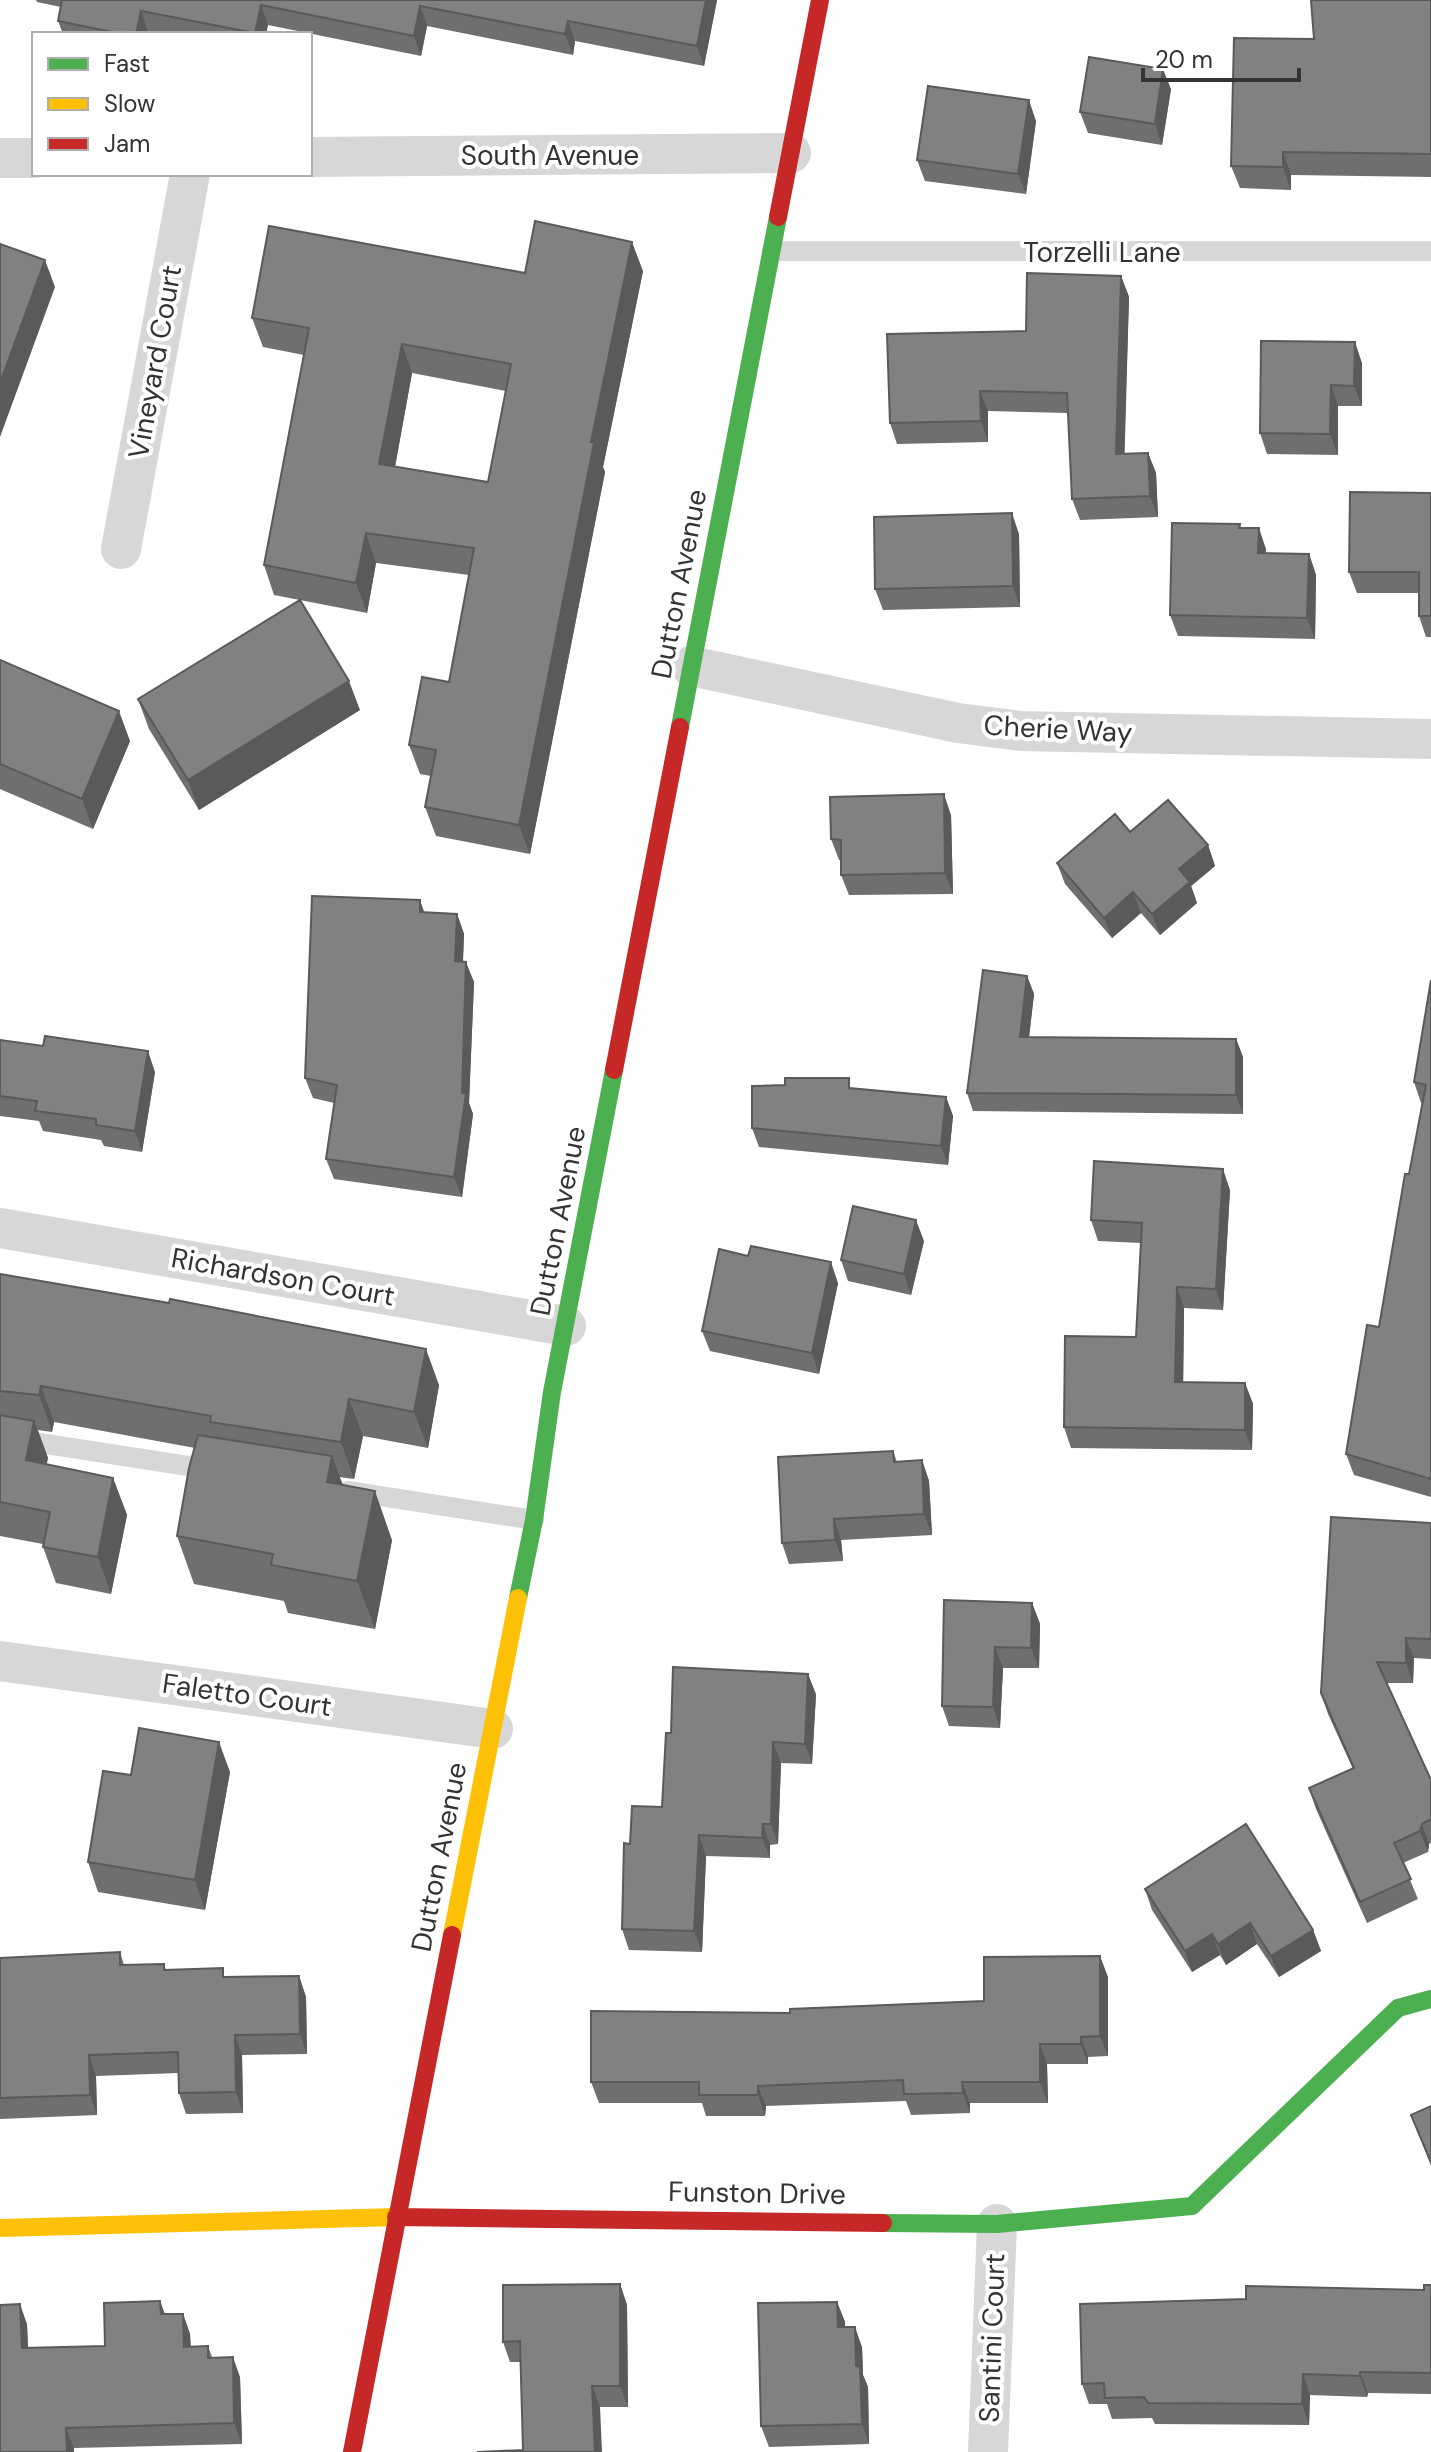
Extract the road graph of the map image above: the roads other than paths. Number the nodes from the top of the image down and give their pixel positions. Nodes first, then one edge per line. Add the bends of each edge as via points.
1 (820, 0) edge
2 (791, 153) junction
3 (312, 157) edge
4 (0, 158) edge
5 (32, 158) edge
6 (190, 176) edge
7 (772, 251) junction
8 (1431, 251) edge
9 (121, 549) dead end
10 (691, 666) junction
11 (1431, 739) edge
12 (0, 1228) edge
13 (566, 1326) junction
14 (0, 1437) edge
15 (232, 1473) edge
16 (325, 1487) edge
17 (534, 1520) junction
18 (0, 1661) edge
19 (493, 1729) junction
20 (1431, 1999) edge
21 (396, 2217) junction
22 (997, 2224) junction
23 (0, 2228) edge
24 (352, 2452) edge
25 (988, 2452) edge

1 - 2 main road, Dutton Avenue
2 - 3 street, South Avenue
2 - 7 main road, Dutton Avenue
4 - 5 street
6 - 9 street, Vineyard Court
7 - 8 lane, Torzelli Lane
7 - 10 main road, Dutton Avenue
10 - 11 street, Cherie Way via 958,723 1020,731
10 - 13 main road, Dutton Avenue
12 - 13 street, Richardson Court
13 - 17 main road, Dutton Avenue
14 - 15 lane
16 - 17 lane
17 - 19 main road, Dutton Avenue
18 - 19 street, Faletto Court
19 - 21 main road, Dutton Avenue
20 - 22 main road, Funston Drive via 1398,2008 1192,2206
21 - 22 main road, Funston Drive
21 - 23 main road, Funston Drive
21 - 24 main road, Dutton Avenue
22 - 25 street, Santini Court

